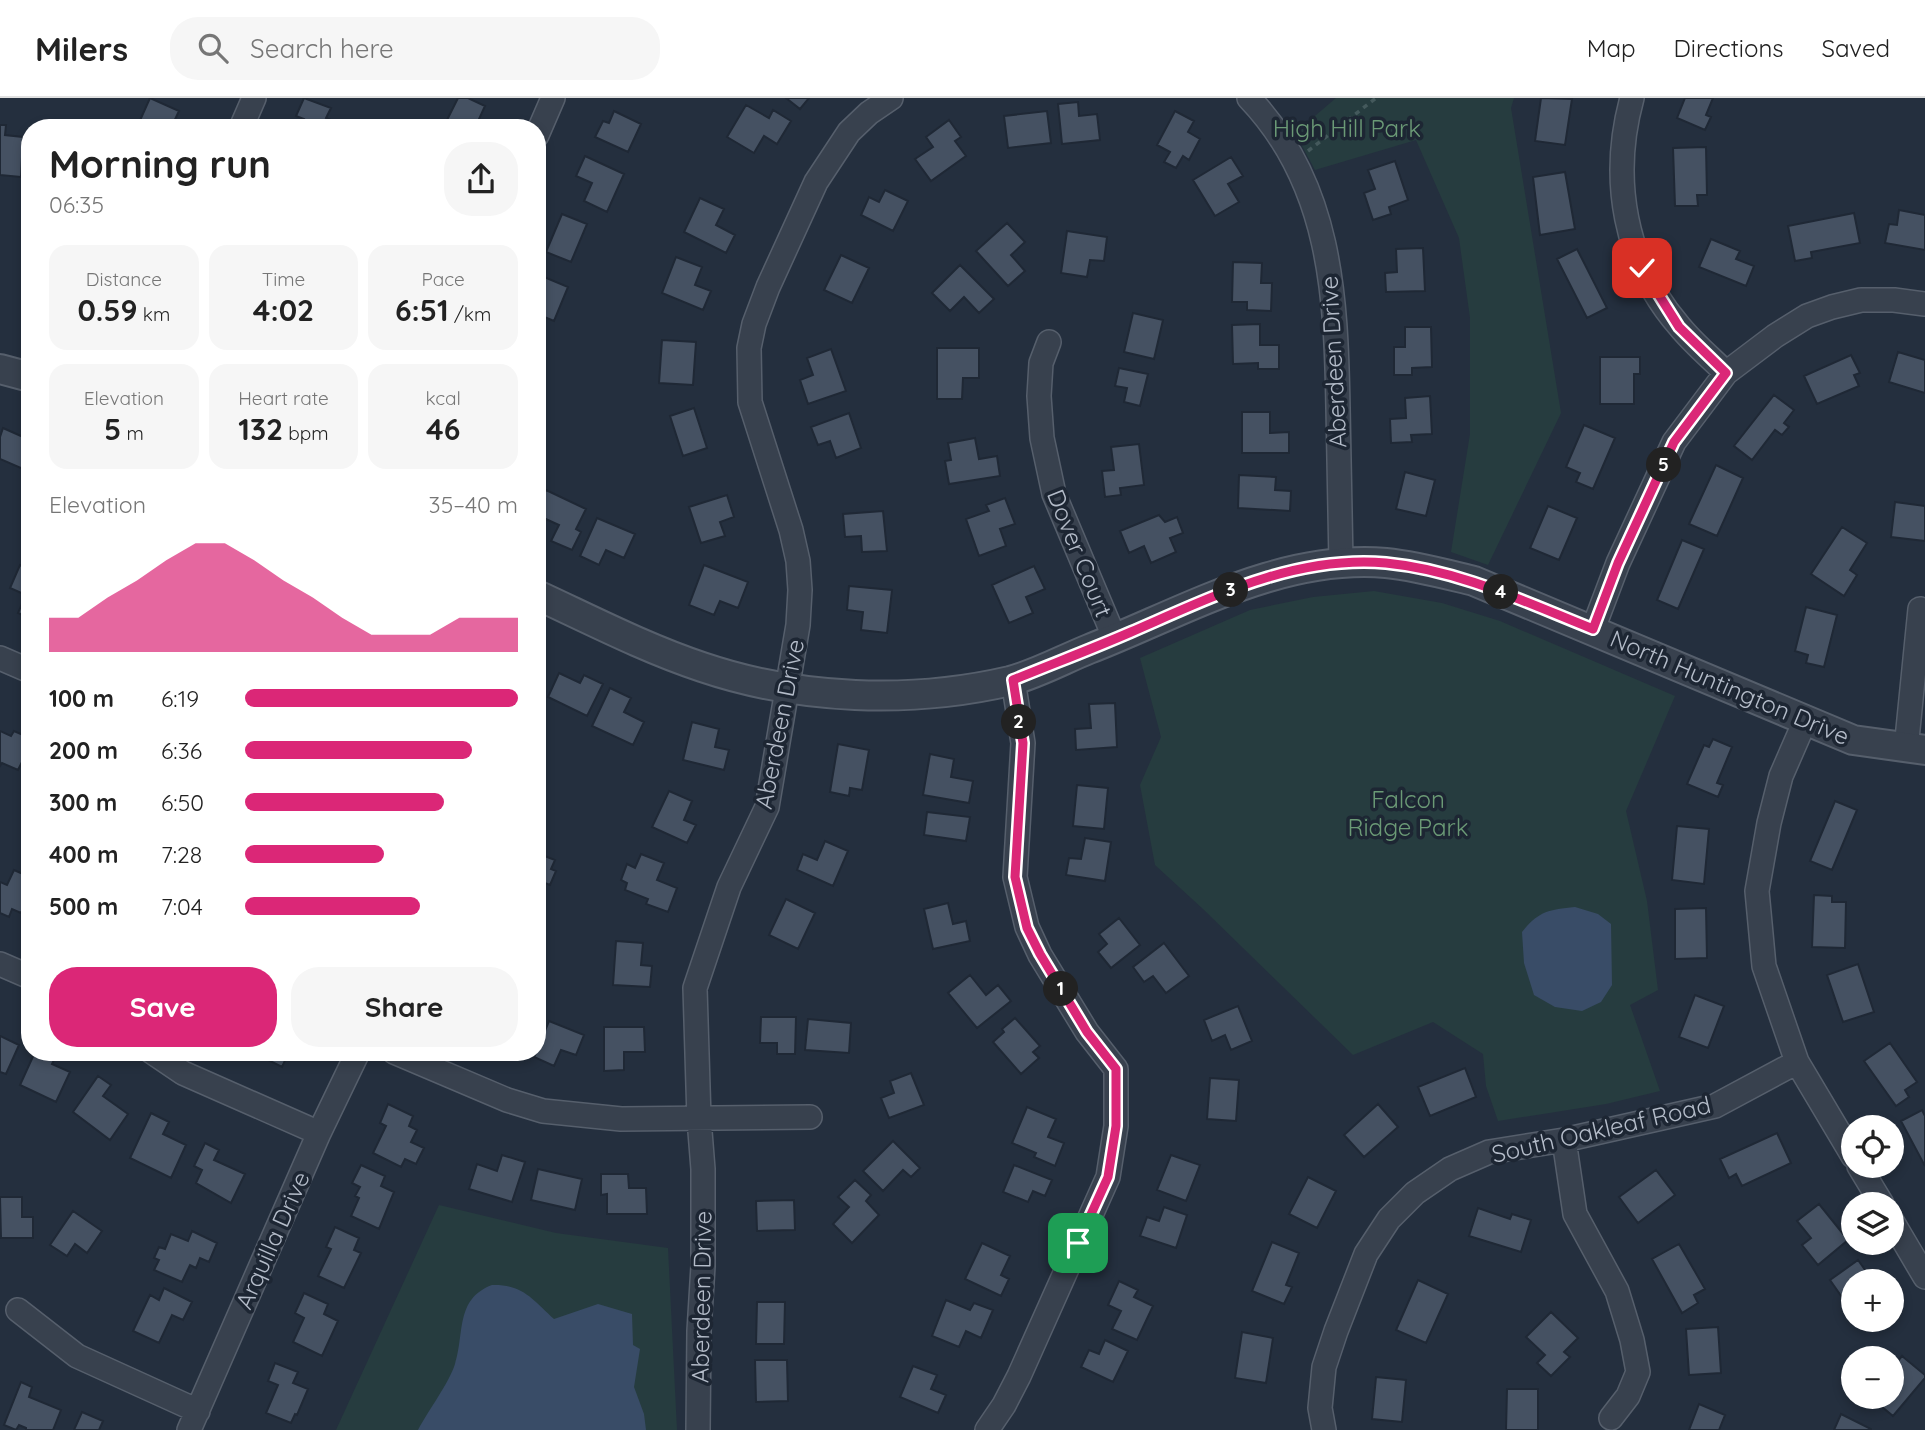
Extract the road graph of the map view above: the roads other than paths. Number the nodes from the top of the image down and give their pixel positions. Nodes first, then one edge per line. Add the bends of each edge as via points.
1 (254, 98) edge
2 (554, 98) edge
3 (891, 98) edge
4 (1249, 98) edge
5 (1632, 98) edge
6 (246, 119) edge
7 (544, 119) edge
8 (1925, 304) edge
9 (1049, 342) dead end
10 (0, 369) edge
11 (1726, 373) junction
12 (21, 375) edge
13 (1340, 563) junction
14 (546, 599) edge
15 (1920, 609) dead end
16 (1593, 629) junction
17 (1115, 639) junction
18 (0, 658) edge
19 (21, 667) edge
20 (1013, 680) junction
21 (787, 688) junction
22 (1805, 721) junction
23 (1916, 750) edge
24 (0, 964) edge
25 (21, 972) edge
26 (165, 1061) edge
27 (354, 1061) edge
28 (415, 1061) edge
29 (1797, 1062) junction
30 (810, 1117) dead end
31 (699, 1119) junction
32 (319, 1133) junction
33 (1841, 1136) edge
34 (1564, 1140) junction
35 (1904, 1241) edge
36 (1925, 1277) edge
37 (19, 1310) dead end
38 (1611, 1418) dead end
39 (194, 1420) edge
40 (698, 1430) edge
41 (987, 1430) edge
42 (1324, 1430) edge

1 - 6 street
2 - 7 street
3 - 21 street, Aberdeen Drive via 849,132 816,183 768,287 749,348 754,421 799,561 798,625
4 - 13 street, Aberdeen Drive via 1295,160 1318,213 1331,277 1337,337
5 - 11 street via 1621,153 1623,197 1642,268 1679,327
8 - 11 street via 1861,300 1832,307 1775,335
9 - 17 street, Dover Court via 1041,363 1038,396 1054,494
10 - 12 street
11 - 16 street via 1674,442
13 - 16 street, North Huntington Drive via 1385,563 1461,578
13 - 17 street, North Huntington Drive via 1261,578
14 - 21 street, North Huntington Drive via 674,657
15 - 23 street
16 - 22 street, North Huntington Drive
17 - 20 street, North Huntington Drive
18 - 19 street
20 - 21 street, North Huntington Drive via 896,695
20 - 41 street via 1023,743 1015,877 1027,928 1040,954 1087,1032 1116,1069 1116,1126 1108,1177 1019,1376
21 - 31 street, Aberdeen Drive via 767,807 729,887 695,988
22 - 23 street, North Huntington Drive via 1853,740
22 - 29 street via 1781,776 1758,891 1764,966
24 - 25 street
26 - 32 street
27 - 32 street, Arquilla Drive
28 - 31 street via 543,1111 621,1119
29 - 33 street
29 - 34 street, South Oakleaf Road via 1715,1106
30 - 31 street
31 - 40 street, Aberdeen Drive via 704,1266
32 - 39 street, Arquilla Drive
34 - 38 street via 1575,1214 1617,1291 1632,1340 1637,1372 1628,1396
34 - 42 street, South Oakleaf Road via 1489,1152 1450,1169 1415,1193 1389,1219 1366,1254 1324,1367
35 - 36 street
37 - 39 street via 77,1356

